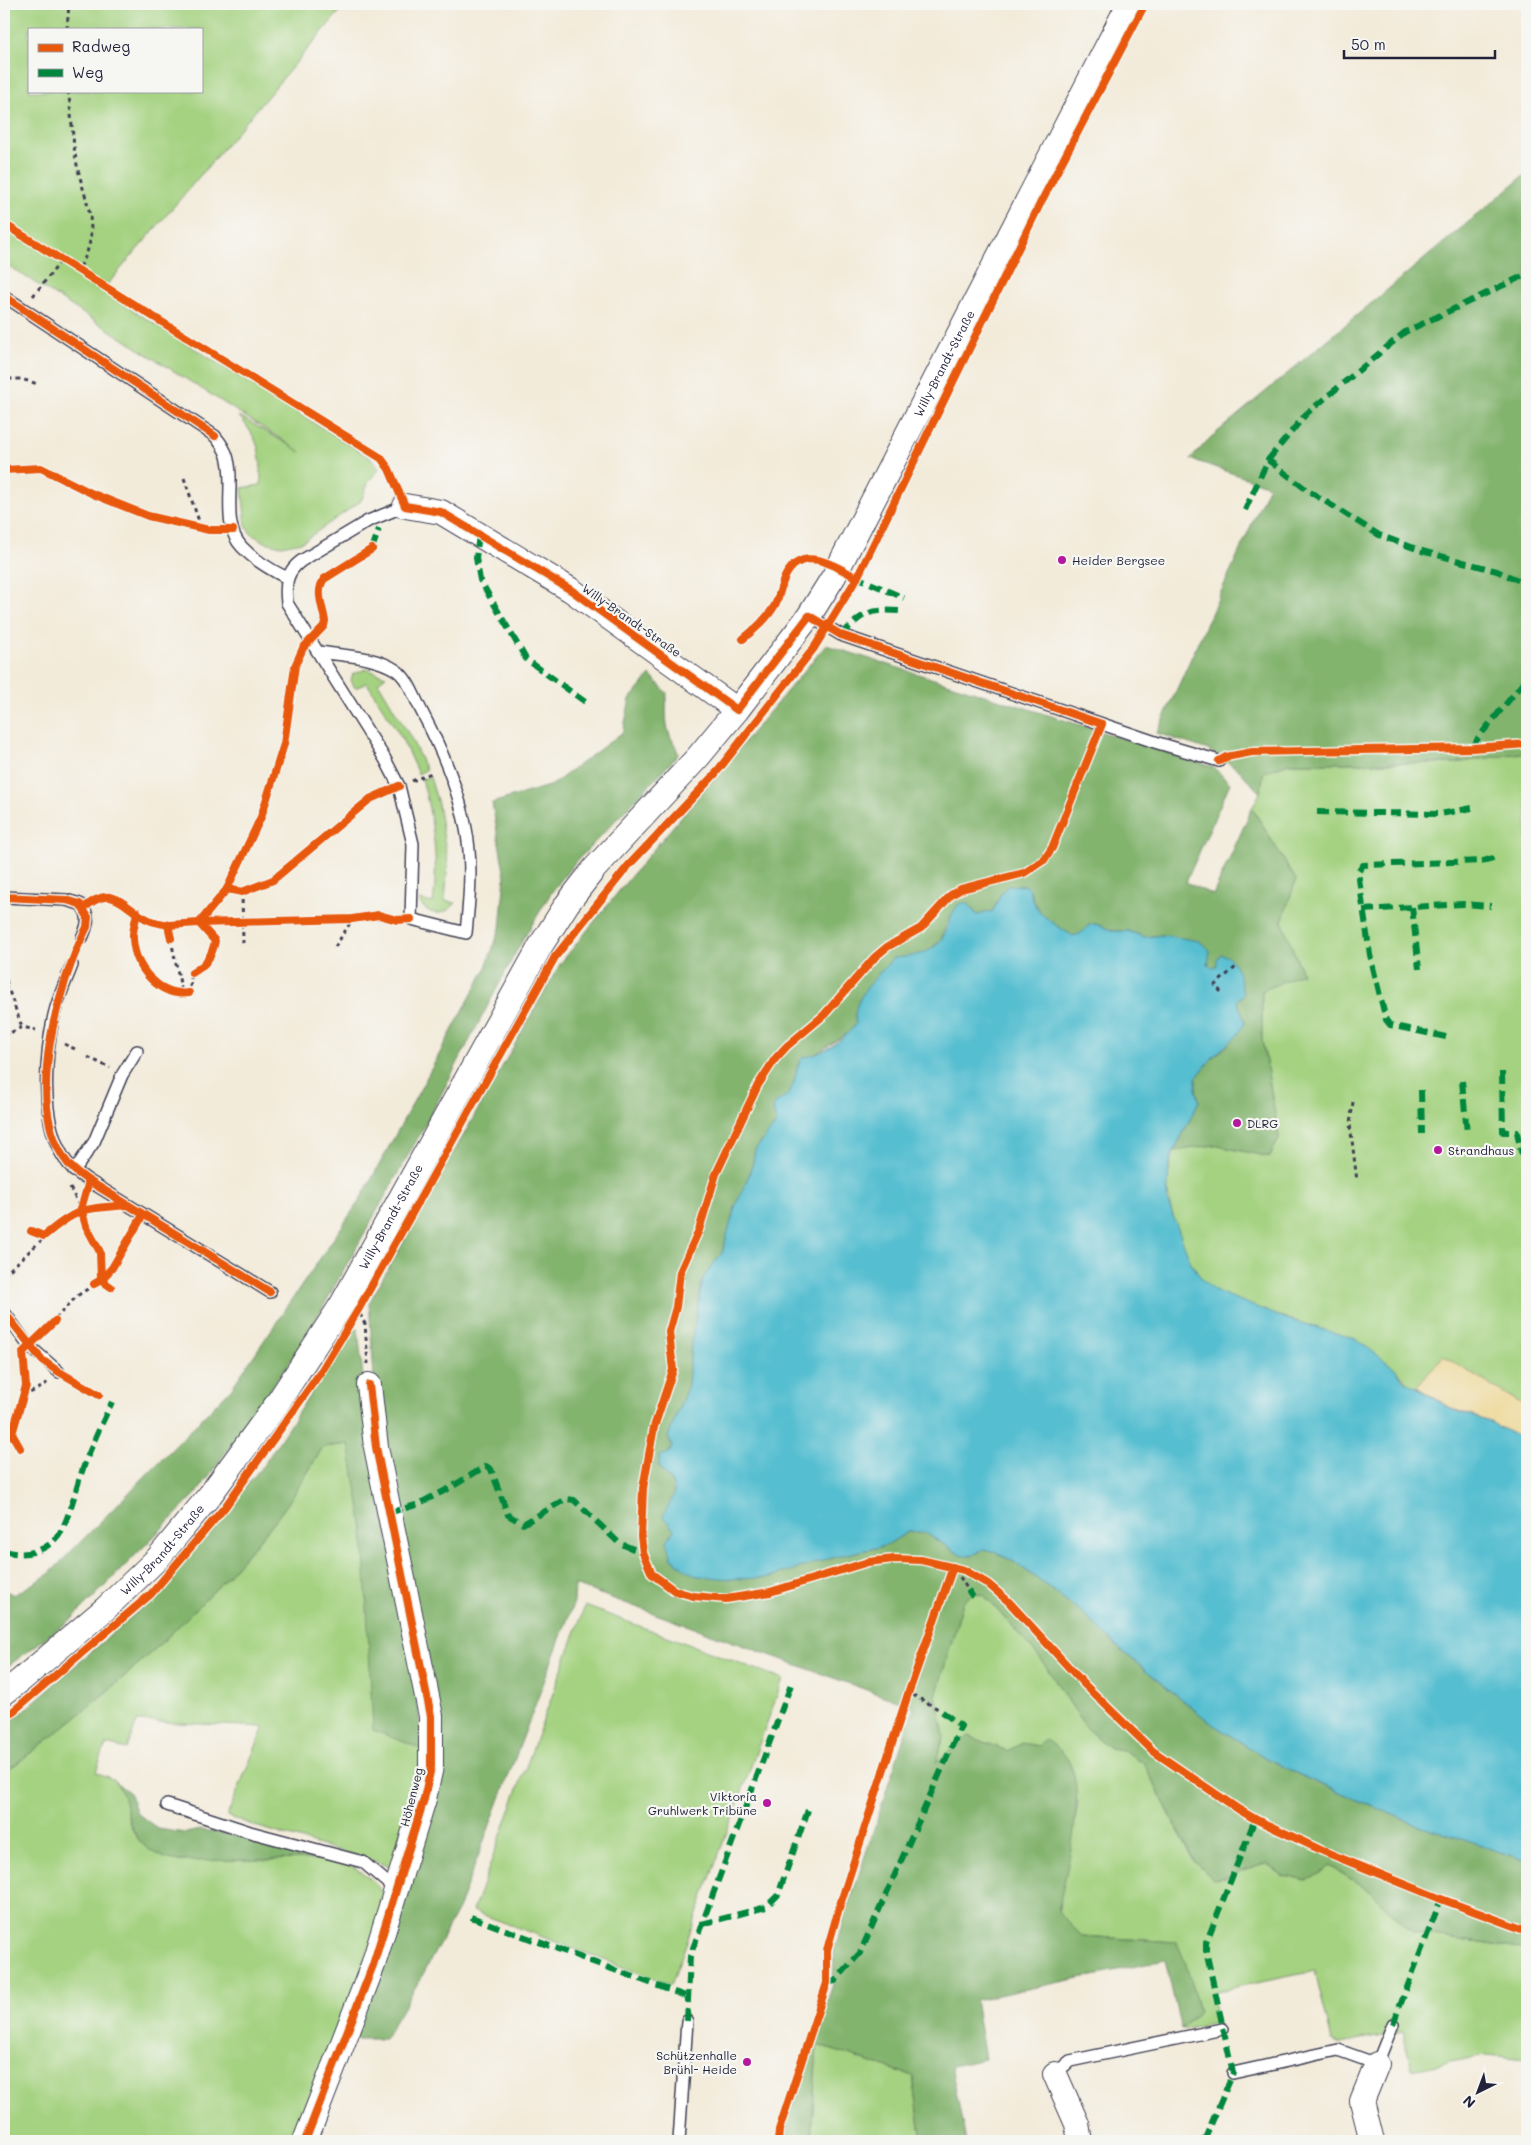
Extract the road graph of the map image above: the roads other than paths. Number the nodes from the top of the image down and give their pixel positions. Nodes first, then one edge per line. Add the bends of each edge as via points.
1 (1129, 4) edge
2 (4, 296) edge
3 (405, 506) joint
4 (287, 578) junction
5 (808, 616) junction
6 (319, 652) junction
7 (738, 710) junction
8 (1219, 761) dead end
9 (4, 897) edge
10 (82, 938) dead end
11 (72, 964) dead end
12 (136, 1051) dead end
13 (74, 1171) junction
14 (270, 1292) dead end
15 (4, 1312) edge
16 (57, 1371) road end
17 (370, 1385) road end
18 (4, 1692) edge
19 (167, 1805) dead end
20 (396, 1891) junction
21 (686, 2022) dead end
22 (1393, 2024) dead end
23 (1223, 2028) dead end
24 (1377, 2064) junction
25 (1233, 2073) dead end
26 (1055, 2074) joint
27 (305, 2141) edge
28 (679, 2141) edge
29 (1080, 2141) edge
30 (1372, 2141) edge

1 - 5 street, Willy-Brandt-Straße via 834,576
2 - 4 lane via 215,436 228,457 233,530 241,546 271,570
3 - 4 lane via 368,521 301,560
3 - 7 street, Willy-Brandt-Straße via 441,512 562,585
4 - 6 lane via 287,603
5 - 7 street, Willy-Brandt-Straße
5 - 8 lane via 841,635
6 - 6 lane via 374,661 399,672 410,688 456,787 468,841 470,899 466,932 411,918 413,844 398,786 385,759
7 - 18 street, Willy-Brandt-Straße via 594,869 567,904 541,945 342,1304 276,1405 210,1495 158,1558 105,1609
9 - 10 lane via 66,900 80,904 88,917
11 - 13 lane via 54,1015 47,1066 47,1098 53,1137 63,1158
12 - 13 lane via 122,1075 94,1142
13 - 14 lane
15 - 16 lane via 28,1345
17 - 20 street, Höhenweg via 376,1447 431,1716 431,1767
19 - 20 lane via 250,1832 363,1862
20 - 27 street, Höhenweg via 373,1965
21 - 28 lane
22 - 24 lane
23 - 26 lane via 1070,2061
24 - 25 lane via 1338,2050
24 - 30 street via 1362,2101
26 - 29 street via 1077,2124

